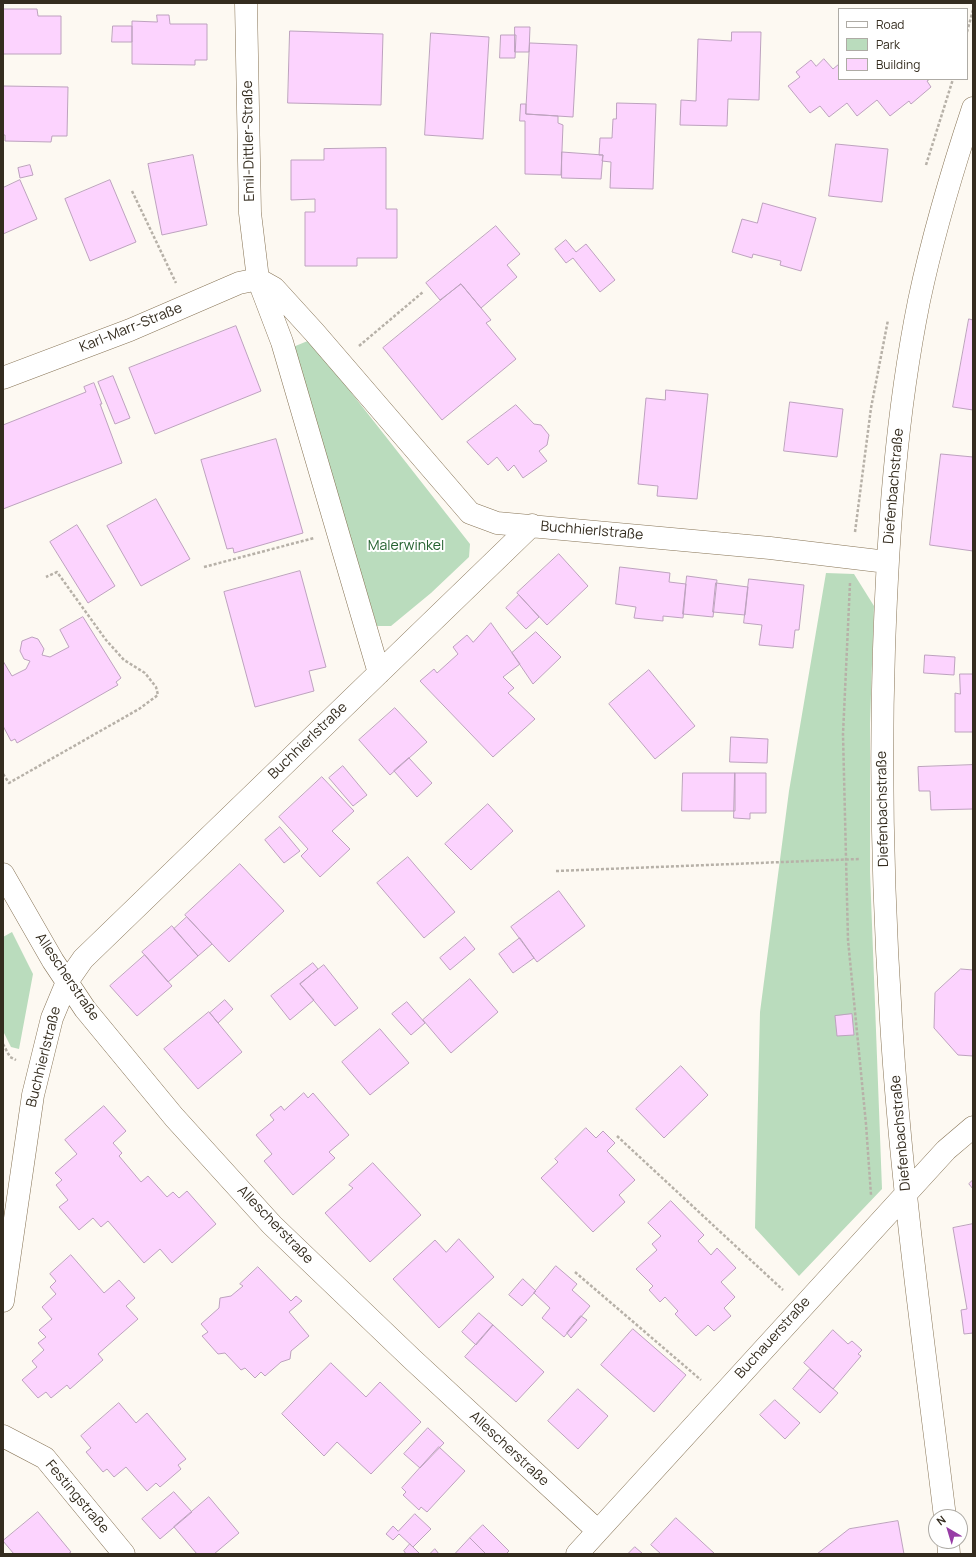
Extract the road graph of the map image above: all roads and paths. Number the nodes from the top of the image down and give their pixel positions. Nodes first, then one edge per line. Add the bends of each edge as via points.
1 (246, 3) edge
2 (973, 10) edge
3 (968, 28) edge
4 (973, 108) edge
5 (132, 191) dead end
6 (258, 279) junction
7 (424, 292) dead end
8 (187, 305) junction
9 (340, 362) junction
10 (3, 378) edge
11 (532, 526) junction
12 (337, 531) junction
13 (887, 562) junction
14 (204, 567) dead end
15 (46, 577) dead end
16 (379, 673) junction
17 (3, 774) edge
18 (883, 858) junction
19 (556, 871) dead end
20 (3, 874) edge
21 (67, 982) junction
22 (973, 1127) edge
23 (617, 1136) dead end
24 (906, 1194) junction
25 (575, 1272) dead end
26 (3, 1301) edge
27 (800, 1307) junction
28 (719, 1397) junction
29 (3, 1436) edge
30 (944, 1509) edge
31 (598, 1531) junction
32 (124, 1554) edge
33 (577, 1554) edge

1 - 6 street, Emil-Dittler-Straße via 250,213
2 - 3 path
4 - 13 street, Diefenbachstraße via 948,186 920,300 898,435
5 - 8 path
6 - 8 street, Karl-Marr-Straße via 239,283
6 - 9 street via 274,288
6 - 12 street via 282,342
7 - 9 path
8 - 10 street, Karl-Marr-Straße via 130,330
9 - 11 street via 470,513 497,523
11 - 13 street, Buchhierlstraße via 770,548
11 - 16 street, Buchhierlstraße
12 - 14 path
12 - 16 street
13 - 18 street, Diefenbachstraße via 882,722
15 - 17 path via 57,572 106,640 124,660 145,673 158,694 139,709 9,784
16 - 21 street, Buchhierlstraße via 82,959
18 - 19 path
18 - 24 street, Diefenbachstraße via 891,1022
20 - 21 street, Allescherstraße
21 - 26 street, Buchhierlstraße via 52,1018 33,1095
21 - 31 street, Allescherstraße via 85,1009 174,1117 272,1225
22 - 24 street, Buchauerstraße via 946,1150
23 - 27 path
24 - 27 street, Buchauerstraße
24 - 30 street, Diefenbachstraße
25 - 28 path
27 - 28 street, Buchauerstraße
28 - 31 street, Buchauerstraße
29 - 32 street, Festingstraße via 45,1458
31 - 33 street, Buchauerstraße

